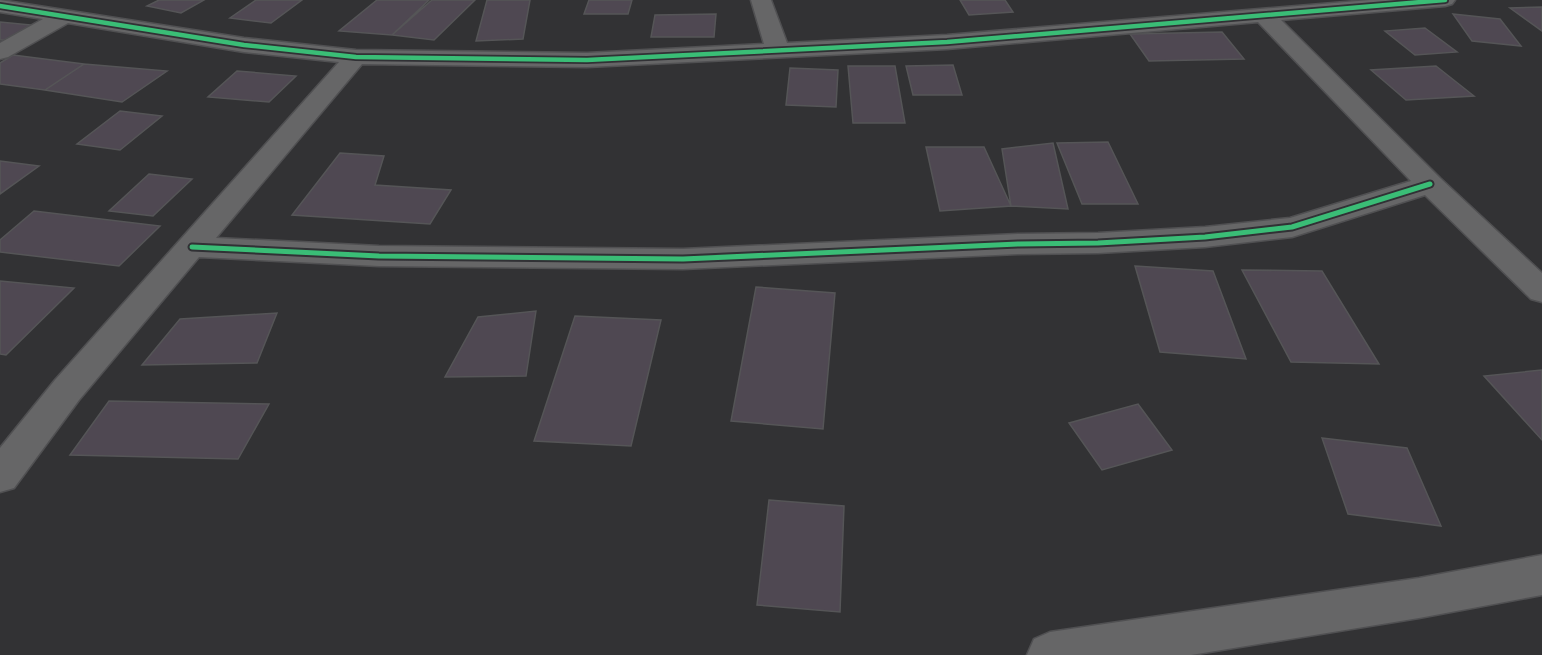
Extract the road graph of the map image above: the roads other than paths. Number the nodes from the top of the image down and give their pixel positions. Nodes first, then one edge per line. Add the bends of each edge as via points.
1 (761, 0) edge
2 (1445, 0) edge
3 (0, 6) edge
4 (65, 16) junction
5 (1265, 17) junction
6 (778, 51) junction
7 (0, 52) edge
8 (356, 57) junction
9 (1430, 184) junction
10 (192, 247) junction
11 (1542, 291) edge
12 (0, 476) edge
13 (1542, 575) edge
14 (1050, 655) edge

1 - 6 street
2 - 5 street
3 - 4 street
4 - 7 street
4 - 8 street via 244,45
5 - 6 street
5 - 9 street
6 - 8 street via 587,60
8 - 10 street
9 - 10 street via 1292,227 1098,243 683,260 379,256
9 - 11 street
10 - 12 street via 67,390
13 - 14 street

